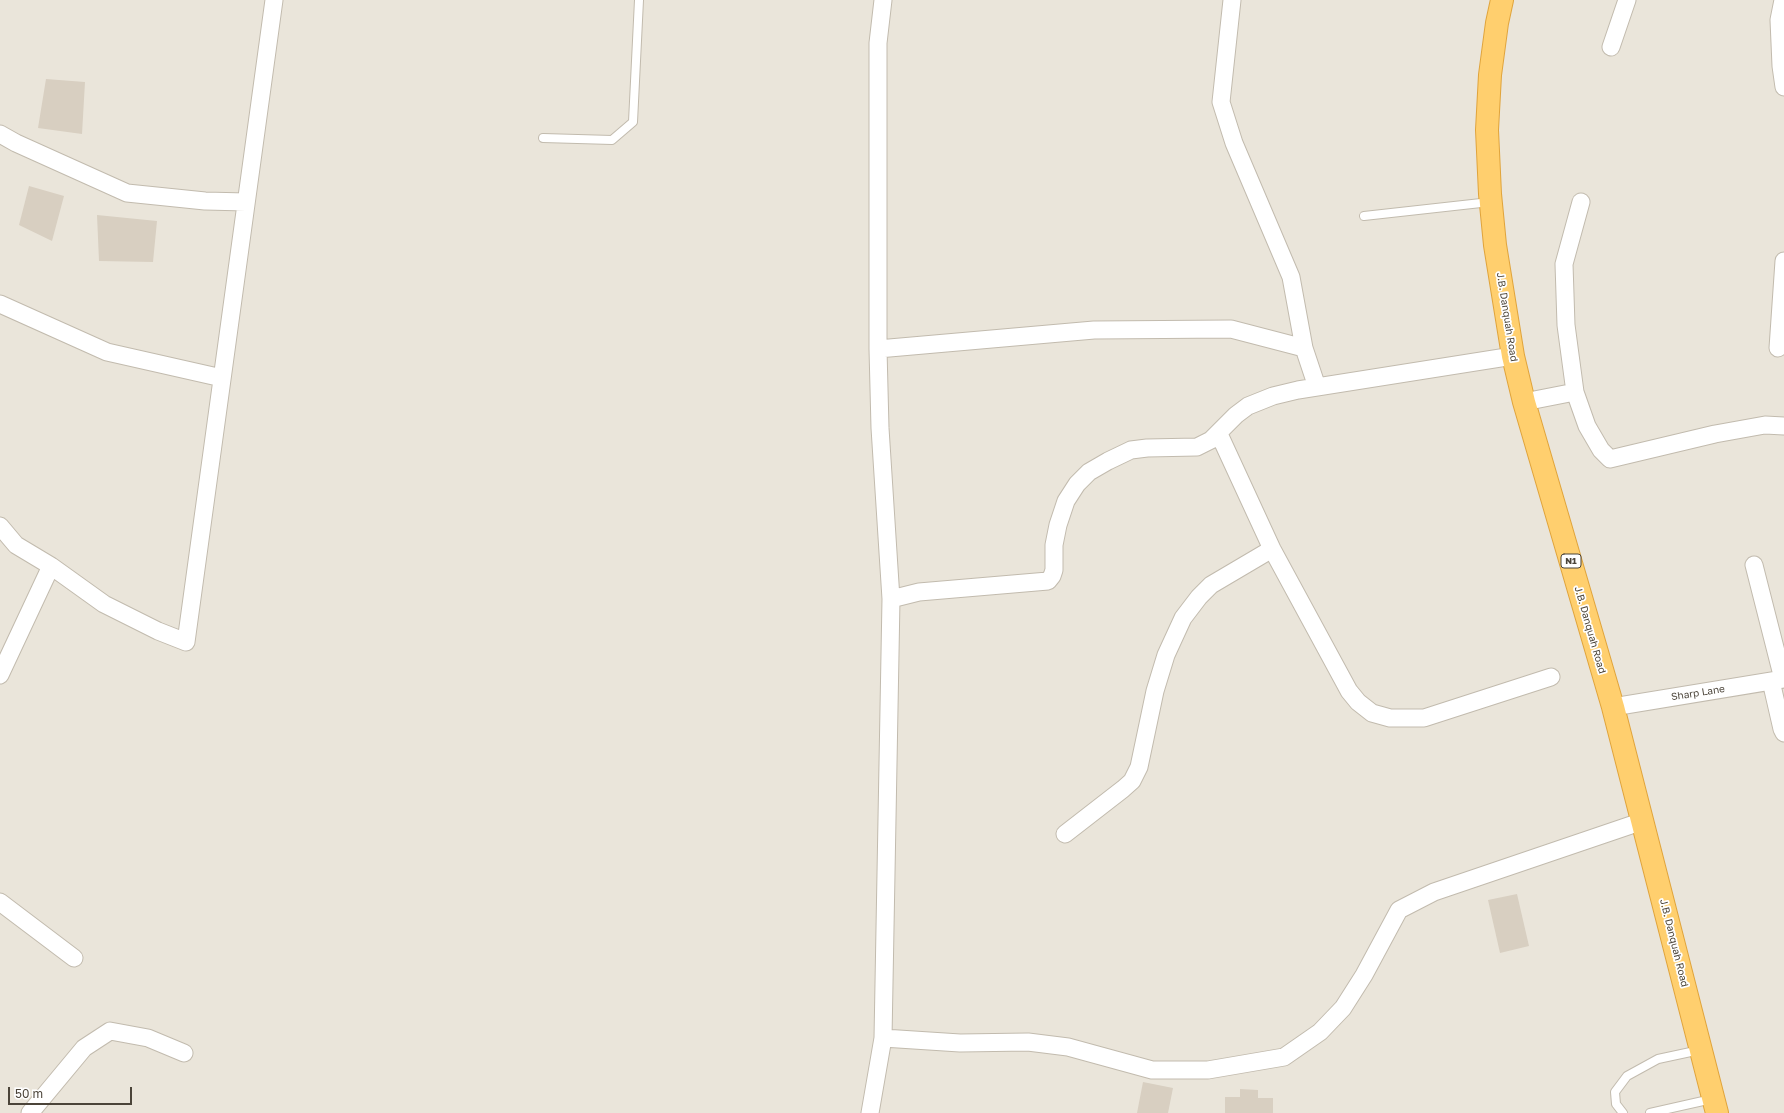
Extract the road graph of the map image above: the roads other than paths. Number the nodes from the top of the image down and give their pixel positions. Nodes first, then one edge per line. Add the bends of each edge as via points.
1 (274, 0) edge
2 (640, 0) edge
3 (883, 0) edge
4 (1232, 0) edge
5 (1502, 0) edge
6 (1627, 0) edge
7 (1783, 0) edge
8 (1611, 47) dead end
9 (1784, 87) edge
10 (0, 134) edge
11 (543, 138) dead end
12 (246, 202) junction
13 (1491, 202) junction
14 (1581, 202) dead end
15 (1364, 216) dead end
16 (1784, 261) edge
17 (0, 304) edge
18 (1304, 348) junction
19 (1778, 348) dead end
20 (878, 349) junction
21 (1513, 356) junction
22 (222, 378) junction
23 (1317, 387) junction
24 (1575, 392) junction
25 (1524, 402) junction
26 (1784, 426) edge
27 (1219, 434) junction
28 (0, 526) edge
29 (1272, 549) junction
30 (1754, 565) dead end
31 (51, 566) junction
32 (891, 599) junction
33 (0, 675) edge
34 (1551, 677) dead end
35 (1779, 680) edge
36 (1613, 707) junction
37 (1784, 733) edge
38 (1643, 821) junction
39 (1065, 834) dead end
40 (0, 902) edge
41 (74, 958) dead end
42 (883, 1038) junction
43 (1701, 1050) junction
44 (184, 1053) dead end
45 (1715, 1106) edge
46 (30, 1113) edge
47 (870, 1113) edge
48 (1623, 1113) edge
49 (1650, 1113) edge

1 - 12 street
2 - 11 lane via 633,122 612,140
3 - 20 street via 878,43
4 - 18 street via 1221,102 1234,143 1291,277
5 - 13 highway, J.B. Danquah Road / N1 via 1490,75 1488,130
6 - 8 street
7 - 9 street via 1779,20
10 - 12 street via 127,193 205,201
12 - 22 street
13 - 15 lane
13 - 21 highway, J.B. Danquah Road / N1 via 1495,245
14 - 24 street via 1564,264 1566,325
16 - 19 street
17 - 22 street via 107,352
18 - 20 street via 1231,329 1094,330
18 - 23 street
20 - 32 street via 880,436
21 - 23 street
21 - 25 highway, J.B. Danquah Road / N1
22 - 31 street via 186,642 104,604
23 - 27 street via 1273,396 1248,406
24 - 25 street
24 - 26 street via 1587,426 1601,450 1610,458 1715,434 1766,425
25 - 36 highway, J.B. Danquah Road / N1
27 - 29 street
27 - 32 street via 1197,447 1131,450 1089,472 1066,501 1054,545 1054,570 1048,581 919,592
28 - 31 street via 16,545
29 - 34 street via 1349,691 1372,713 1390,718 1424,718
29 - 39 street via 1211,584 1199,597 1184,618 1166,655 1140,767 1132,781
30 - 35 street
31 - 33 street
32 - 42 street
35 - 36 street, Sharp Lane
35 - 37 street
36 - 38 highway, J.B. Danquah Road / N1
38 - 42 street via 1434,892 1399,910 1343,1008 1320,1032 1284,1057 1208,1070 1152,1070 1068,1047 1028,1042 960,1043
38 - 43 highway, J.B. Danquah Road / N1
40 - 41 street
42 - 47 street
43 - 45 highway, J.B. Danquah Road / N1
43 - 48 lane via 1658,1059 1627,1076 1615,1092 1616,1104
44 - 46 street via 148,1038 110,1031 84,1048
45 - 49 lane

